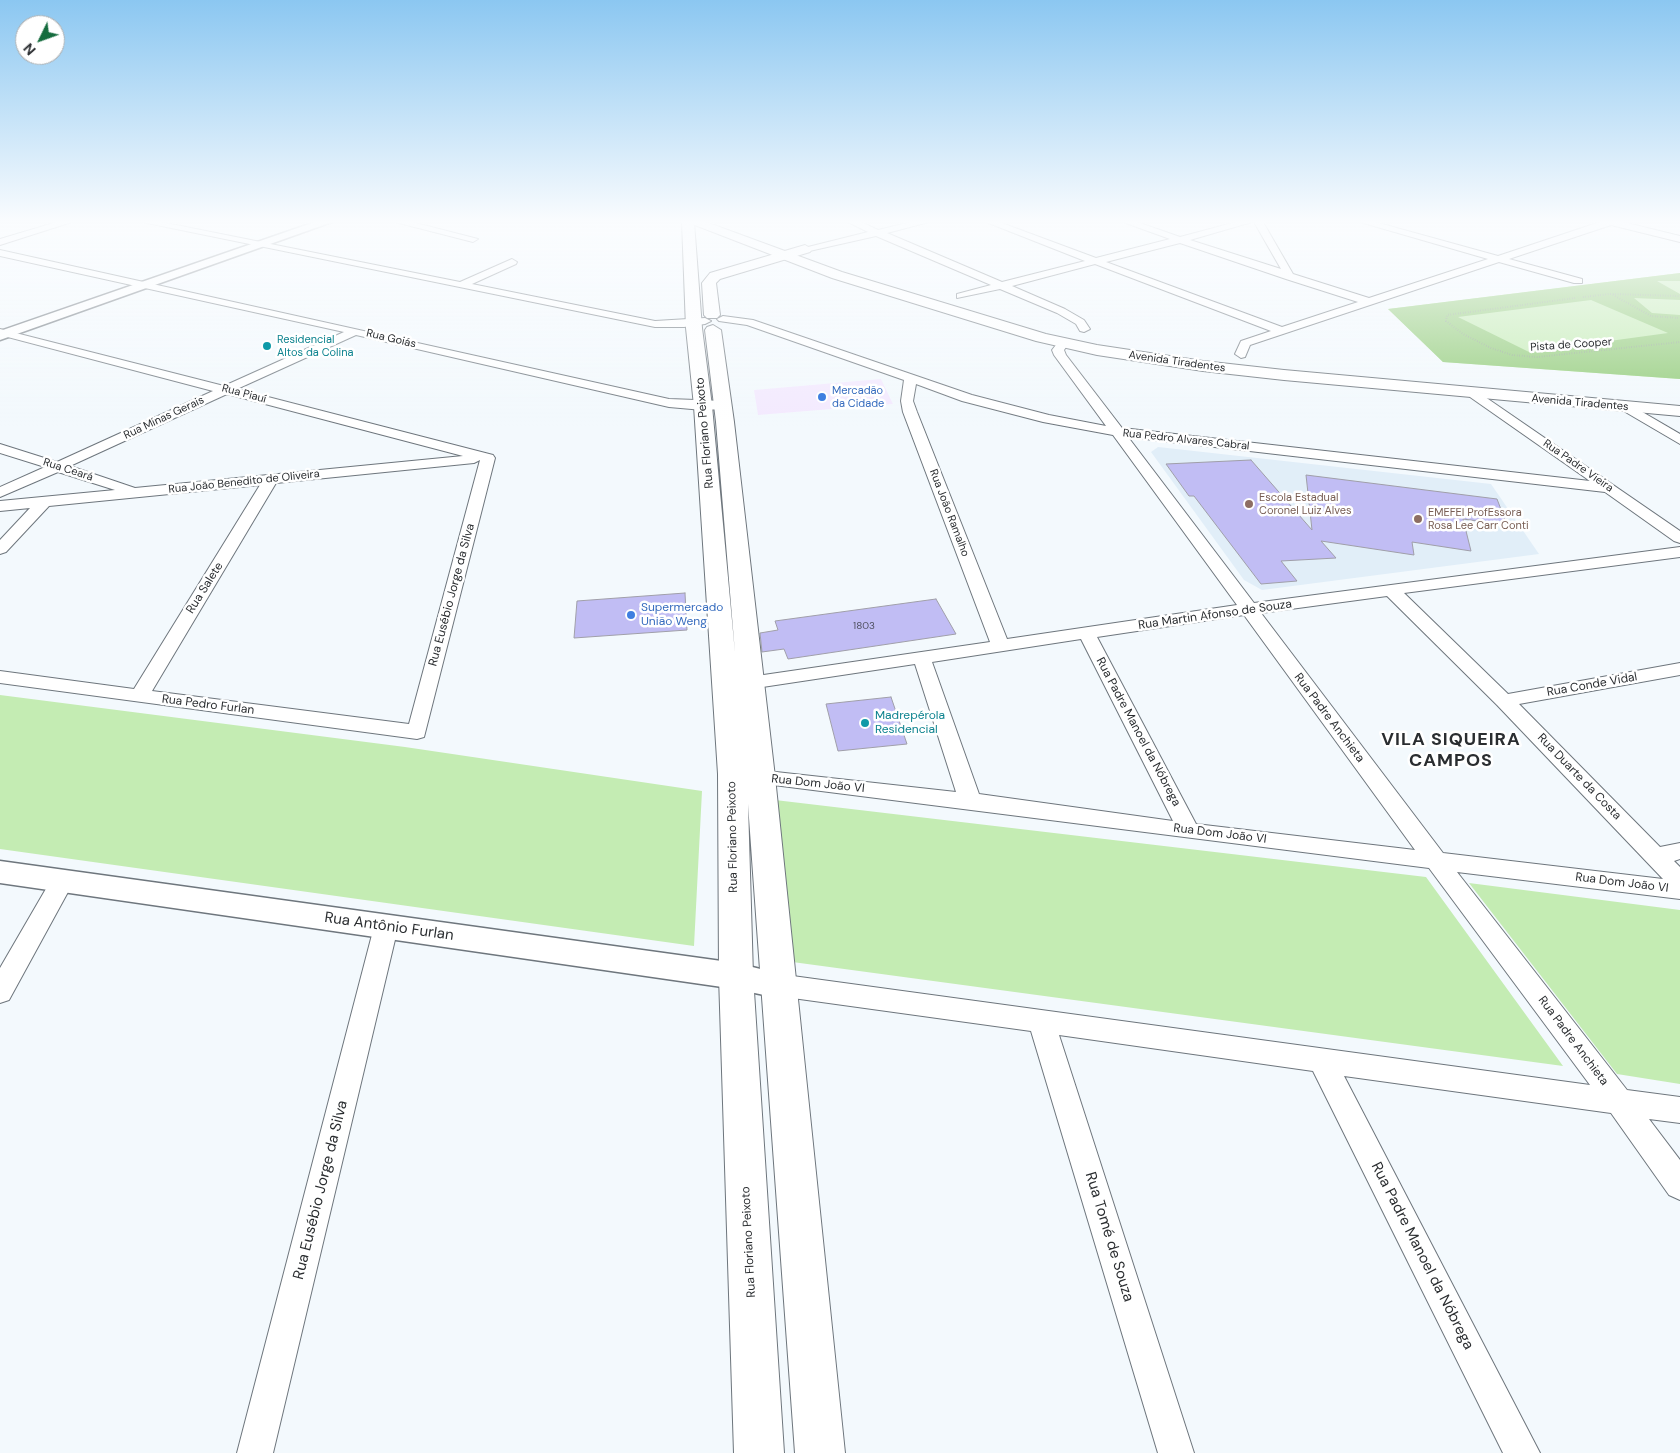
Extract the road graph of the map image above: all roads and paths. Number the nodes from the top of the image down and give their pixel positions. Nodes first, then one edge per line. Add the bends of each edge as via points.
1 (134, 290) edge
2 (170, 290) edge
3 (492, 290) edge
4 (697, 290) edge
5 (709, 290) edge
6 (885, 290) edge
7 (940, 290) edge
8 (985, 290) edge
9 (1014, 290) edge
10 (1172, 290) edge
11 (1330, 290) edge
12 (1406, 290) edge
13 (1610, 294) junction
14 (961, 296) junction
15 (1680, 296) edge
16 (1369, 302) junction
17 (994, 306) dead end
18 (1029, 315) dead end
19 (1680, 318) edge
20 (709, 325) junction
21 (1084, 329) junction
22 (355, 331) junction
23 (1283, 331) junction
24 (2, 334) edge
25 (1103, 334) dead end
26 (1141, 340) dead end
27 (1680, 342) edge
28 (1063, 343) junction
29 (1179, 346) dead end
30 (1234, 353) joint
31 (1259, 356) dead end
32 (1442, 374) dead end
33 (910, 379) junction
34 (227, 390) junction
35 (1475, 394) junction
36 (1680, 397) edge
37 (713, 405) junction
38 (1627, 407) junction
39 (1680, 412) edge
40 (1117, 432) junction
41 (1680, 440) edge
42 (0, 448) edge
43 (488, 458) junction
44 (59, 467) junction
45 (272, 479) junction
46 (1610, 488) junction
47 (0, 493) edge
48 (136, 493) junction
49 (44, 502) junction
50 (0, 506) edge
51 (1680, 538) edge
52 (0, 549) edge
53 (1680, 552) edge
54 (1391, 590) junction
55 (1248, 610) junction
56 (1087, 634) junction
57 (1001, 646) junction
58 (922, 658) junction
59 (1680, 669) edge
60 (0, 677) edge
61 (750, 683) junction
62 (725, 686) junction
63 (139, 696) junction
64 (1504, 701) junction
65 (417, 732) joint
66 (746, 776) junction
67 (970, 801) junction
68 (1189, 830) junction
69 (1680, 851) edge
70 (1656, 856) junction
71 (1436, 861) junction
72 (0, 872) edge
73 (62, 881) junction
74 (1680, 882) edge
75 (1680, 890) edge
76 (386, 927) junction
77 (736, 976) junction
78 (778, 985) junction
79 (0, 992) edge
80 (1041, 1021) junction
81 (1321, 1059) junction
82 (1620, 1102) junction
83 (1680, 1110) edge
84 (1680, 1185) edge
85 (255, 1453) edge
86 (759, 1453) edge
87 (820, 1453) edge
88 (1176, 1453) edge
89 (1522, 1453) edge

1 - 24 street
2 - 22 street, Rua Goiás
3 - 20 street, Rua Pedro Alvares Cabral via 679,330
4 - 20 main road, Rua Floriano Peixoto
5 - 20 main road, Rua Floriano Peixoto
6 - 28 main road, Avenida Tiradentes
7 - 14 main road
8 - 14 street
9 - 21 street via 1067,314 1080,322
10 - 23 street
11 - 16 street
12 - 16 street
13 - 15 path
13 - 19 path via 1652,316
13 - 27 path, Pista de Cooper via 1447,315 1446,321 1463,334 1512,355 1537,357
14 - 17 main road
16 - 23 street
18 - 21 main road
20 - 33 street, Rua Pedro Alvares Cabral via 775,333
20 - 37 main road, Rua Floriano Peixoto
21 - 25 main road
22 - 34 street, Rua Minas Gerais
22 - 37 street, Rua Goiás via 669,403
23 - 30 street via 1245,344
24 - 34 street, Rua Piauí
26 - 29 main road, Avenida Tiradentes
28 - 35 main road, Avenida Tiradentes via 1203,366
28 - 40 street, Rua Padre Anchieta via 1058,350 1060,355
30 - 31 main road, Avenida Tiradentes
32 - 36 main road, Avenida Tiradentes
33 - 40 street, Rua Pedro Alvares Cabral via 1005,409
33 - 57 street, Rua João Ramalho via 907,401 910,412
34 - 43 street, Rua Piauí
34 - 44 street, Rua Minas Gerais
35 - 38 main road, Avenida Tiradentes
35 - 46 street, Rua Padre Vieira
37 - 61 main road, Rua Floriano Peixoto
37 - 62 main road, Rua Floriano Peixoto
38 - 39 main road, Avenida Tiradentes
38 - 41 street
40 - 46 street, Rua Pedro Alvares Cabral
40 - 55 street, Rua Padre Anchieta
42 - 44 street, Rua Ceará
43 - 45 street, Rua João Benedito de Oliveira
43 - 65 street, Rua Eusébio Jorge da Silva
44 - 47 street, Rua Minas Gerais
44 - 48 street, Rua Ceará
45 - 48 street, Rua João Benedito de Oliveira
45 - 63 street, Rua Salete
46 - 51 street, Rua Padre Vieira
48 - 49 street, Rua João Benedito de Oliveira
49 - 50 street, Rua João Benedito de Oliveira
49 - 52 street
53 - 54 street, Rua Martin Afonso de Souza
54 - 55 street, Rua Martin Afonso de Souza
54 - 64 street, Rua Duarte da Costa
55 - 56 street, Rua Martin Afonso de Souza
55 - 71 street, Rua Padre Anchieta
56 - 57 street, Rua Martin Afonso de Souza
56 - 68 street, Rua Padre Manoel da Nóbrega
57 - 58 street, Rua Martin Afonso de Souza
58 - 61 street, Rua Martin Afonso de Souza
58 - 67 street
59 - 64 street, Rua Conde Vidal
60 - 63 street, Rua Pedro Furlan
61 - 62 street, Rua Martin Afonso de Souza
61 - 66 main road, Rua Floriano Peixoto
62 - 66 main road, Rua Floriano Peixoto
63 - 65 street, Rua Pedro Furlan
64 - 70 street, Rua Duarte da Costa
66 - 67 street, Rua Dom João VI
66 - 77 main road, Rua Floriano Peixoto
66 - 78 main road, Rua Floriano Peixoto
67 - 68 street, Rua Dom João VI
68 - 71 street, Rua Dom João VI
69 - 70 street
70 - 74 street, Rua Duarte da Costa
71 - 75 street, Rua Dom João VI
71 - 82 street, Rua Padre Anchieta
72 - 73 street, Rua Antônio Furlan
73 - 76 street, Rua Antônio Furlan
73 - 79 street
76 - 77 street, Rua Antônio Furlan
76 - 85 street, Rua Eusébio Jorge da Silva
77 - 78 street, Rua Antônio Furlan
77 - 86 main road, Rua Floriano Peixoto
78 - 80 street
78 - 87 main road, Rua Floriano Peixoto
80 - 81 street
80 - 88 street, Rua Tomé de Souza
81 - 82 street
81 - 89 street, Rua Padre Manoel da Nóbrega
82 - 83 street
82 - 84 street, Rua Padre Anchieta

